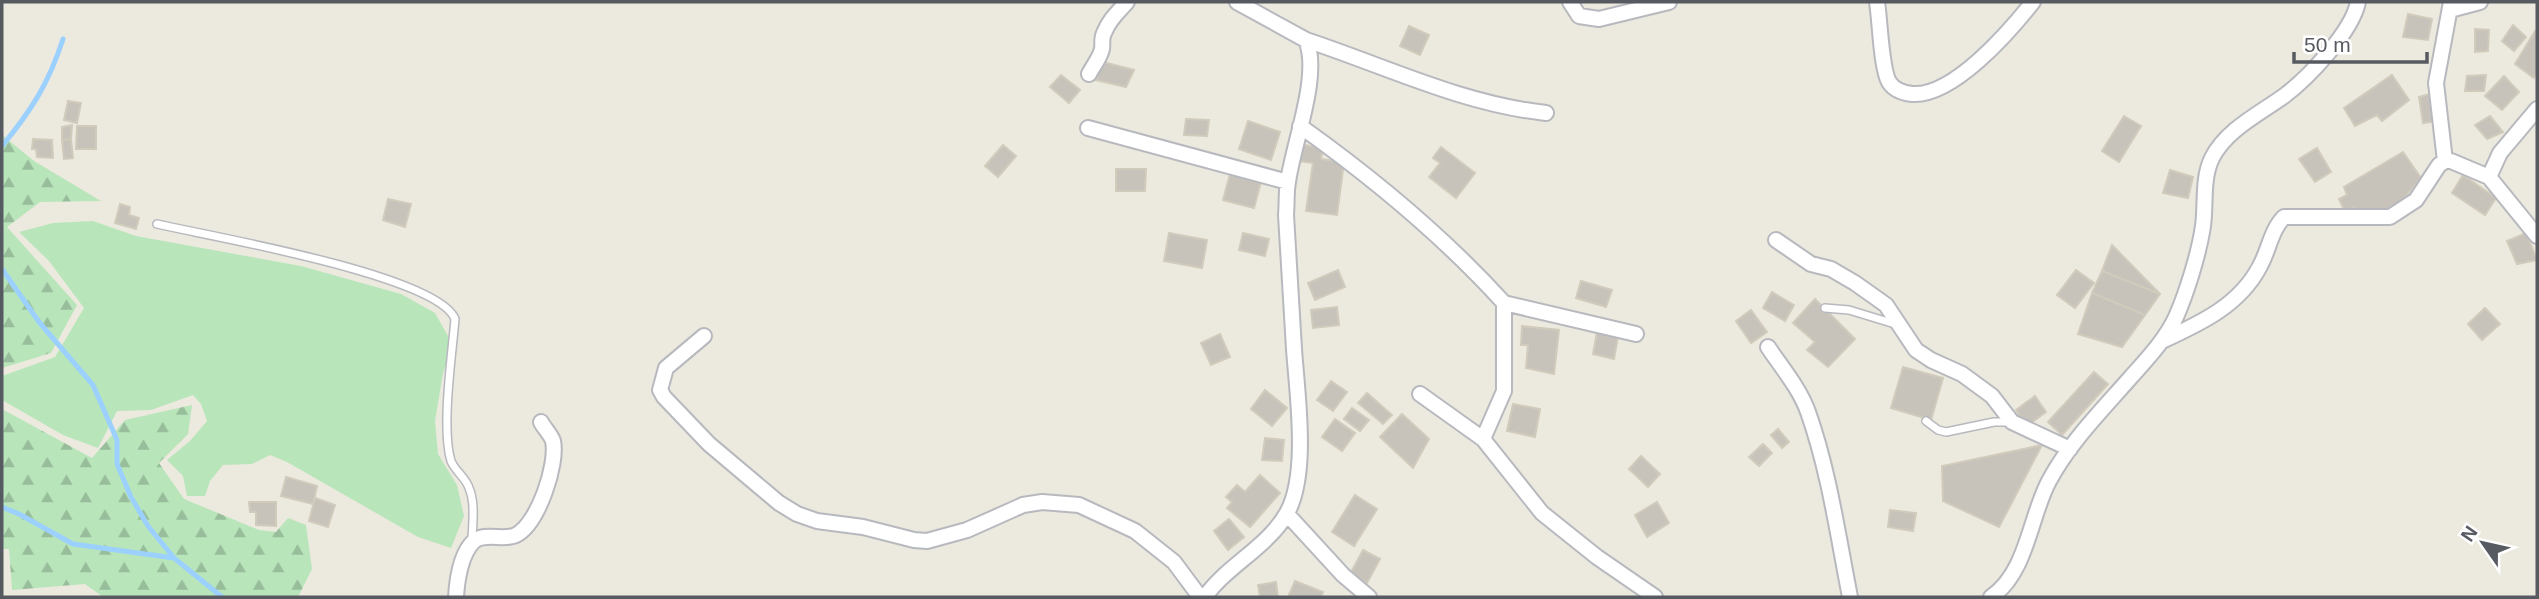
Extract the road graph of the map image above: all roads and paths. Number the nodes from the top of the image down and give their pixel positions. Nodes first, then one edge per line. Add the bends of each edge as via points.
1 (1127, 2) edge
2 (1237, 2) edge
3 (1570, 2) edge
4 (1669, 2) edge
5 (1877, 2) edge
6 (2033, 2) edge
7 (2358, 2) edge
8 (2480, 2) edge
9 (2451, 6) edge
10 (1306, 40) junction
11 (1089, 74) dead end
12 (2537, 109) edge
13 (1546, 113) dead end
14 (1300, 126) junction
15 (1088, 128) dead end
16 (2445, 161) junction
17 (2488, 177) junction
18 (1288, 182) junction
19 (157, 225) dead end
20 (2537, 236) edge
21 (1776, 240) dead end
22 (1504, 303) junction
23 (1825, 308) dead end
24 (1900, 325) junction
25 (1636, 334) dead end
26 (704, 336) dead end
27 (2160, 342) junction
28 (1768, 347) dead end
29 (1420, 394) dead end
30 (1926, 421) dead end
31 (541, 422) dead end
32 (2012, 422) junction
33 (1483, 439) junction
34 (2070, 449) junction
35 (1287, 514) junction
36 (472, 543) junction
37 (456, 597) edge
38 (1203, 597) edge
39 (1369, 597) edge
40 (1655, 597) edge
41 (1850, 597) edge
42 (1991, 597) edge

1 - 11 street via 1106,27 1100,56
2 - 10 street
3 - 4 street via 1579,16 1600,19
5 - 6 street via 1887,80 1899,91 1917,94 1960,77
7 - 27 street via 2339,39 2300,83 2248,121 2213,156 2207,168 2203,227 2188,280 2176,318
8 - 9 street
9 - 16 street via 2436,83
10 - 13 street via 1457,94
10 - 14 street via 1311,68
12 - 17 street via 2500,153
14 - 18 street
14 - 22 street via 1392,196
15 - 18 street
16 - 17 street
16 - 27 street via 2416,200 2390,217 2284,217 2252,282 2201,323
17 - 20 street
18 - 35 street via 1299,446 1294,498
19 - 36 lane via 384,277 414,288 452,311 456,319 447,410 449,443 452,462 470,488
21 - 24 street via 1811,264 1855,283 1886,305
22 - 25 street
22 - 33 street via 1504,391
23 - 24 lane
24 - 32 street via 1916,350 1992,396
26 - 38 street via 666,369 660,390 709,444 797,514 927,541 967,530 1023,505 1079,505 1135,531 1174,562
27 - 34 street
28 - 41 street via 1808,412
29 - 33 street
30 - 32 lane via 1946,432
31 - 36 street via 553,441 551,473 540,505 519,533 478,538
32 - 34 street
33 - 40 street via 1542,513
34 - 42 street via 2048,482 2025,549 2001,590
35 - 38 street
35 - 39 street
36 - 37 street via 457,578

